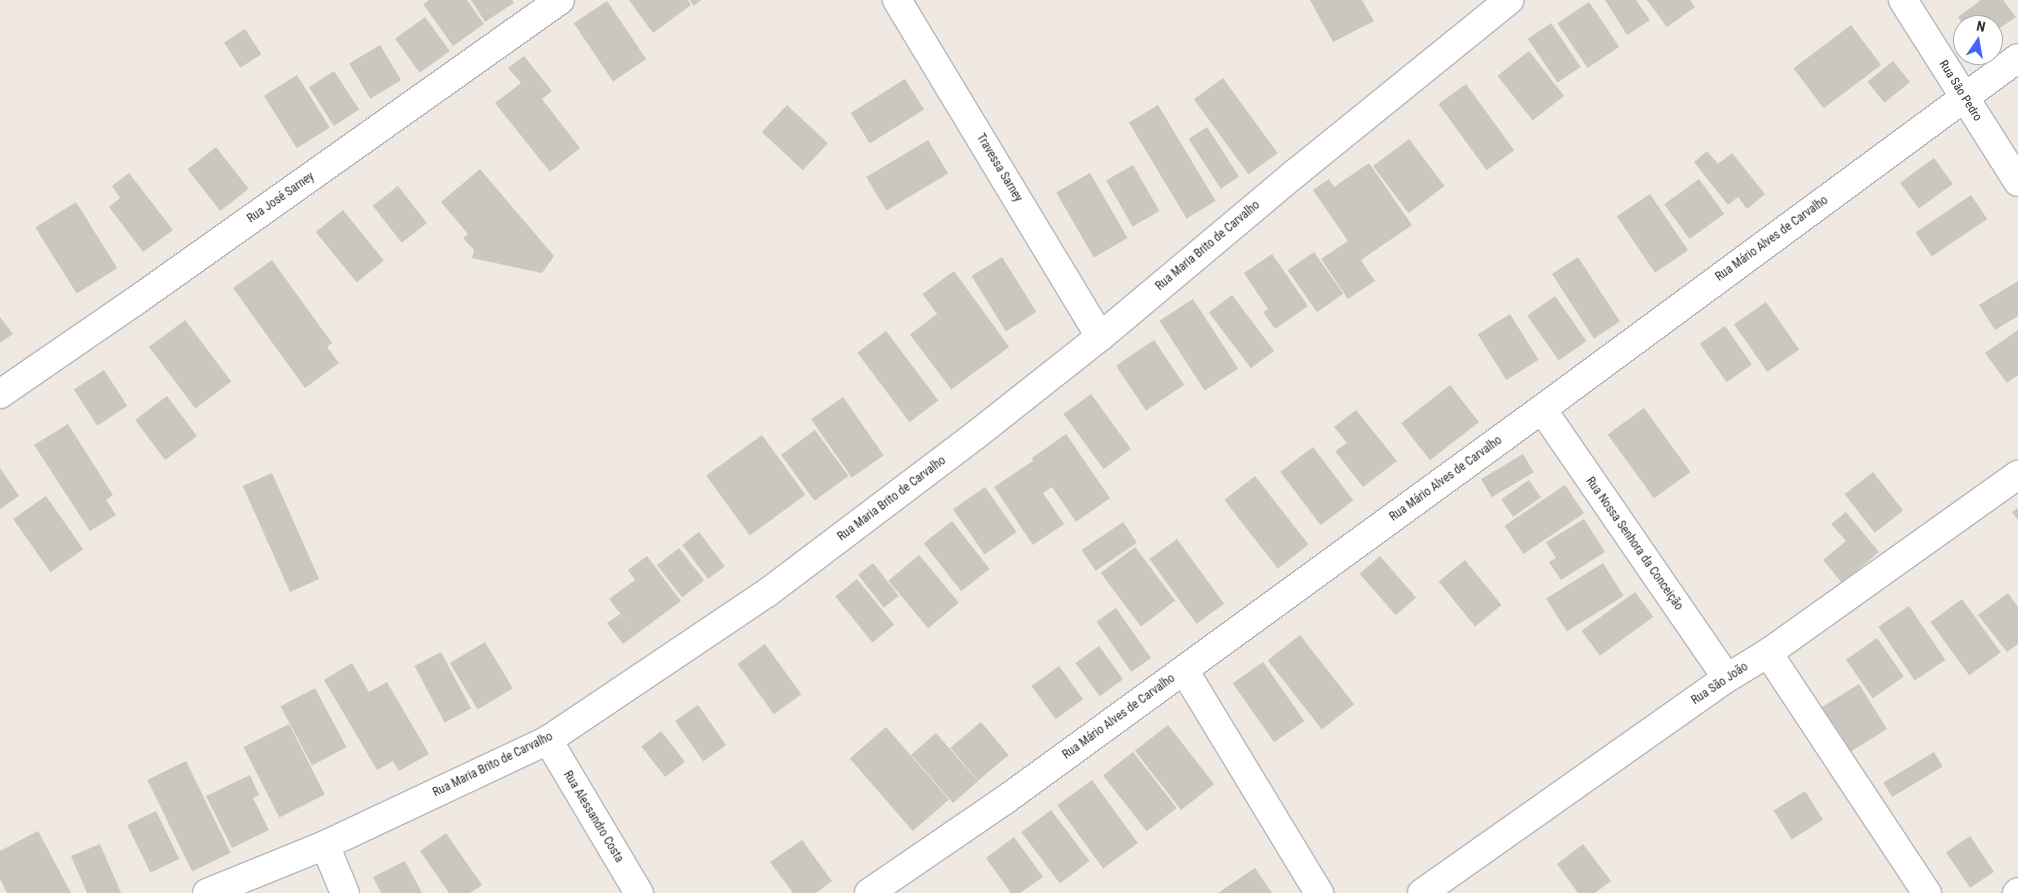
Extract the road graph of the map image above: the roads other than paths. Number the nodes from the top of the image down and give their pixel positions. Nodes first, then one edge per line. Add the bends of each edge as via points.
1 (560, 0) edge
2 (897, 0) edge
3 (1510, 0) edge
4 (1903, 0) edge
5 (2018, 58) edge
6 (1965, 98) junction
7 (2018, 182) edge
8 (1100, 337) junction
9 (0, 394) edge
10 (1542, 409) junction
11 (2018, 475) edge
12 (1768, 653) junction
13 (1184, 670) junction
14 (1727, 678) junction
15 (548, 740) junction
16 (325, 845) junction
17 (207, 893) edge
18 (345, 893) edge
19 (639, 893) edge
20 (869, 893) edge
21 (1319, 893) edge
22 (1422, 893) edge
23 (1927, 893) edge

1 - 9 street, Rua José Sarney
2 - 8 street, Travessa Sarney
3 - 8 street, Rua Maria Brito de Carvalho via 1298,171
4 - 6 street, Rua São Pedro
5 - 6 street, Rua Mário Alves de Carvalho
6 - 7 street, Rua São Pedro
6 - 10 street, Rua Mário Alves de Carvalho
8 - 15 street, Rua Maria Brito de Carvalho via 767,593
10 - 13 street, Rua Mário Alves de Carvalho
10 - 14 street, Rua Nossa Senhora da Conceição
11 - 12 street, Rua São João
12 - 14 street, Rua São João
12 - 23 street
13 - 20 street, Rua Mário Alves de Carvalho via 1005,800
13 - 21 street
14 - 22 street, Rua São João
15 - 16 street, Rua Maria Brito de Carvalho
15 - 19 street, Rua Alessandro Costa
16 - 17 street, Rua Maria Brito de Carvalho
16 - 18 street

